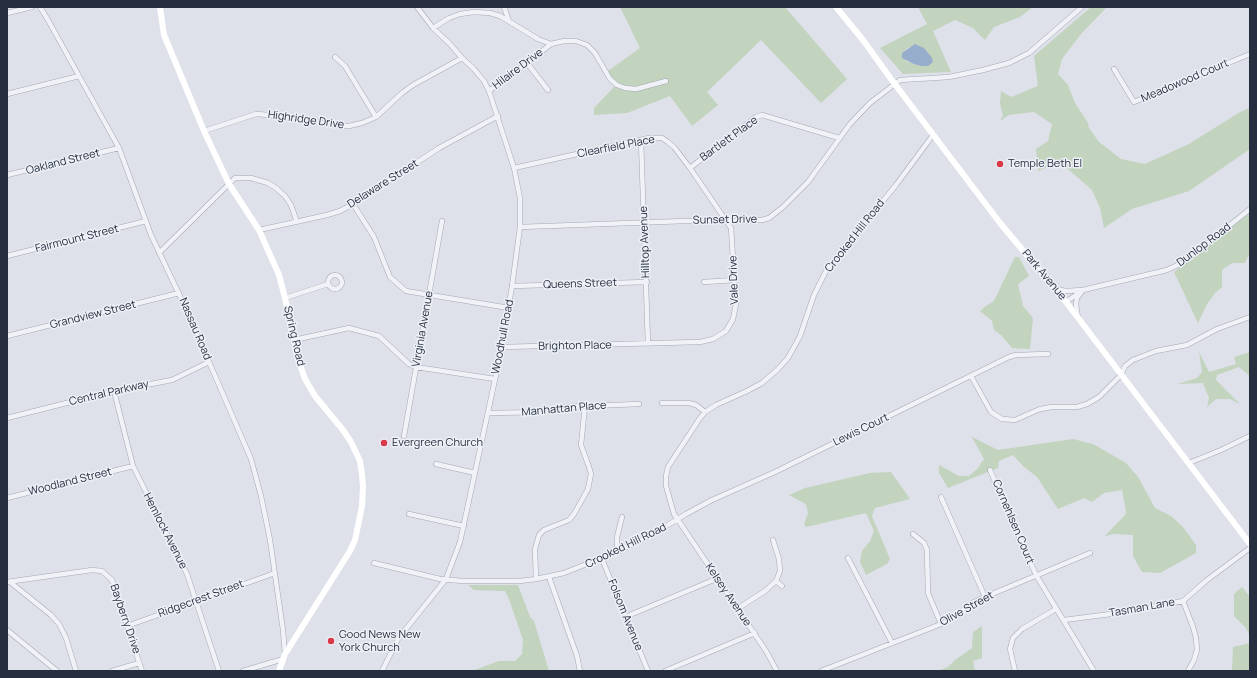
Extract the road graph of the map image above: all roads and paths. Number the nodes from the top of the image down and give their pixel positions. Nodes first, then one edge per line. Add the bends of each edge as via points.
1 (32, 7) edge
2 (40, 7) edge
3 (160, 7) edge
4 (417, 7) edge
5 (504, 7) edge
6 (836, 7) edge
7 (1082, 7) edge
8 (7, 13) edge
9 (509, 20) junction
10 (433, 28) junction
11 (550, 44) junction
12 (1250, 54) edge
13 (335, 57) dead end
14 (462, 58) junction
15 (527, 63) junction
16 (1114, 69) dead end
17 (79, 76) junction
18 (666, 81) dead end
19 (894, 84) junction
20 (489, 90) junction
21 (548, 90) dead end
22 (7, 94) edge
23 (498, 116) junction
24 (376, 117) junction
25 (204, 131) junction
26 (933, 135) junction
27 (839, 138) junction
28 (641, 140) junction
29 (119, 148) junction
30 (514, 168) junction
31 (690, 168) junction
32 (7, 175) edge
33 (229, 184) junction
34 (353, 204) junction
35 (1250, 209) edge
36 (726, 220) junction
37 (146, 221) junction
38 (442, 221) dead end
39 (297, 222) junction
40 (644, 222) junction
41 (520, 226) junction
42 (258, 230) junction
43 (159, 253) junction
44 (7, 256) edge
45 (734, 280) junction
46 (647, 282) junction
47 (704, 282) dead end
48 (328, 284) dead end
49 (512, 286) junction
50 (1055, 289) junction
51 (1083, 290) junction
52 (179, 293) junction
53 (429, 295) junction
54 (285, 298) junction
55 (1066, 302) junction
56 (509, 308) junction
57 (1250, 317) edge
58 (1079, 319) junction
59 (7, 336) edge
60 (294, 340) junction
61 (648, 344) junction
62 (502, 347) junction
63 (1048, 354) dead end
64 (209, 362) junction
65 (416, 366) junction
66 (1121, 375) junction
67 (971, 376) junction
68 (495, 379) junction
69 (114, 391) junction
70 (662, 403) dead end
71 (639, 404) dead end
72 (585, 406) junction
73 (705, 412) junction
74 (489, 413) junction
75 (7, 418) edge
76 (404, 436) dead end
77 (1250, 436) edge
78 (1189, 463) junction
79 (436, 464) dead end
80 (133, 466) junction
81 (990, 470) dead end
82 (475, 473) junction
83 (941, 497) dead end
84 (7, 498) edge
85 (409, 514) dead end
86 (622, 517) dead end
87 (677, 520) junction
88 (464, 526) junction
89 (913, 534) dead end
90 (773, 540) dead end
91 (1250, 544) edge
92 (1250, 548) edge
93 (619, 551) junction
94 (1090, 553) dead end
95 (848, 558) dead end
96 (602, 559) junction
97 (374, 564) dead end
98 (275, 573) junction
99 (1036, 575) junction
100 (549, 577) junction
101 (536, 579) junction
102 (716, 579) junction
103 (446, 580) junction
104 (776, 581) junction
105 (8, 582) edge
106 (782, 586) dead end
107 (985, 596) junction
108 (196, 601) junction
109 (1183, 601) junction
110 (737, 609) junction
111 (1056, 609) junction
112 (625, 617) junction
113 (1064, 620) junction
114 (941, 624) junction
115 (127, 626) junction
116 (7, 630) edge
117 (754, 633) junction
118 (892, 643) junction
119 (284, 656) junction
120 (139, 663) junction
121 (57, 671) edge
122 (76, 671) edge
123 (112, 671) edge
124 (142, 671) edge
125 (219, 671) edge
126 (243, 671) edge
127 (279, 671) edge
128 (382, 671) edge
129 (580, 671) edge
130 (648, 671) edge
131 (664, 671) edge
132 (777, 671) edge
133 (821, 671) edge
134 (1015, 671) edge
135 (1094, 671) edge
136 (1188, 671) edge

1 - 8 street
2 - 17 street, Nassau Road
3 - 25 main road, Spring Road via 164,35
4 - 10 street, Woodhull Road
5 - 9 street
6 - 19 main road, Park Avenue
7 - 19 street via 1028,53 1009,63 948,78 906,79
9 - 10 street via 474,12 449,18
9 - 11 street
10 - 14 street, Woodhull Road
11 - 15 street, Hilaire Drive
11 - 18 street, Hilaire Drive via 576,41 587,45 595,53 610,79 625,88 636,89
12 - 16 street, Meadowood Court via 1134,102
13 - 24 street via 345,66
14 - 20 street, Woodhull Road
14 - 24 street, Highridge Drive via 402,93
15 - 20 street, Hilaire Drive
15 - 21 street
17 - 22 street
17 - 29 street, Nassau Road
19 - 26 main road, Park Avenue
19 - 27 street, Sunset Drive via 870,103
20 - 23 street, Woodhull Road
23 - 30 street, Woodhull Road
23 - 34 street, Delaware Street via 439,148
24 - 25 street, Highridge Drive via 349,126 256,114
25 - 33 main road, Spring Road
26 - 50 main road, Park Avenue
26 - 73 street, Crooked Hill Road via 826,271 814,295 800,336 788,358 762,383 716,404
27 - 31 street, Bartlett Place via 762,115
27 - 36 street, Sunset Drive via 808,182 776,214 762,220
28 - 30 street, Clearfield Place
28 - 31 street, Clearfield Place via 662,138 674,147
28 - 40 street, Hilltop Avenue
29 - 32 street, Oakland Street
29 - 37 street, Nassau Road
30 - 41 street, Woodhull Road via 520,198
31 - 36 street, Clearfield Place
33 - 39 street via 235,178 242,177 268,183 285,196
33 - 42 main road, Spring Road
33 - 43 street
34 - 39 street, Delaware Street via 327,215
34 - 53 street via 374,237 390,277 406,291
35 - 51 street, Dunlop Road via 1184,262 1167,270
36 - 40 street, Sunset Drive
36 - 45 street, Vale Drive via 731,228
37 - 43 street, Nassau Road
37 - 44 street, Fairmount Street
38 - 53 street, Virginia Avenue
39 - 42 street, Delaware Street
40 - 41 street, Sunset Drive
40 - 46 street, Hilltop Avenue
41 - 49 street, Woodhull Road
42 - 54 main road, Spring Road
43 - 52 street, Nassau Road
45 - 47 street
45 - 61 street, Vale Drive via 736,304 733,319 726,331 713,339 700,342
46 - 49 street, Queens Street
46 - 61 street, Hilltop Avenue
48 - 54 street
49 - 56 street, Woodhull Road
50 - 51 street, Dunlop Road
50 - 55 main road, Park Avenue
51 - 55 street, Dunlop Road
51 - 58 street via 1076,304
52 - 59 street, Grandview Street
52 - 64 street, Nassau Road
53 - 56 street
53 - 65 street, Virginia Avenue
54 - 60 main road, Spring Road
55 - 58 main road, Park Avenue
56 - 62 street, Woodhull Road
57 - 66 street via 1217,329 1187,345 1142,355 1125,366
58 - 66 main road, Park Avenue
60 - 65 street via 349,328 379,336 409,364
60 - 119 main road, Spring Road via 305,379 356,451 363,487 358,528 350,550
61 - 62 street, Brighton Place
62 - 68 street, Woodhull Road
63 - 67 street, Lewis Court via 1009,357
64 - 69 street, Central Parkway via 172,380
64 - 98 street, Nassau Road via 255,472
65 - 68 street
65 - 76 street, Virginia Avenue
66 - 67 street via 1099,397 1088,404 1040,409 1015,420 1002,419 991,412
66 - 78 main road, Park Avenue
67 - 87 street, Lewis Court via 712,500
68 - 74 street, Woodhull Road
69 - 75 street, Central Parkway
69 - 80 street, Hemlock Avenue
70 - 73 street via 689,403
71 - 72 street, Manhattan Place
72 - 74 street, Manhattan Place via 563,407 545,412
72 - 101 street via 581,445 591,474 588,488 569,520 544,530 539,535 535,549
73 - 87 street, Crooked Hill Road via 678,450 667,472 668,496
74 - 82 street, Woodhull Road
77 - 78 street
78 - 91 main road, Park Avenue
79 - 82 street
80 - 84 street, Woodland Street
80 - 108 street, Hemlock Avenue via 187,574
81 - 99 street, Cornehlsen Court
82 - 88 street, Woodhull Road
83 - 107 street
85 - 88 street
86 - 93 street via 617,537
87 - 93 street, Crooked Hill Road
87 - 102 street, Kelsey Avenue
88 - 103 street, Woodhull Road
89 - 114 street via 924,543 927,550 928,593
90 - 104 street via 780,571
92 - 109 street, Tasman Lane
93 - 96 street, Crooked Hill Road
94 - 99 street, Olive Street
95 - 118 street
96 - 100 street, Crooked Hill Road
96 - 112 street, Folsom Avenue
97 - 103 street, Crooked Hill Road
98 - 108 street, Ridgecrest Street
98 - 119 street, Nassau Road
99 - 107 street, Olive Street
99 - 111 street, Cornehlsen Court
100 - 101 street, Crooked Hill Road
100 - 129 street
101 - 103 street, Crooked Hill Road
102 - 110 street, Kelsey Avenue
102 - 112 street
103 - 128 street, Woodhull Road via 398,639
104 - 106 street
104 - 110 street
105 - 115 street, Bayberry Drive via 92,570 102,571 112,580
105 - 122 street via 60,624
107 - 114 street, Olive Street
108 - 115 street, Ridgecrest Street
108 - 125 street, Hemlock Avenue
109 - 113 street, Tasman Lane
109 - 136 street via 1193,627 1197,650
110 - 117 street, Kelsey Avenue
111 - 113 street, Cornehlsen Court
111 - 134 street via 1022,629 1013,638 1010,649
112 - 130 street, Folsom Avenue
113 - 135 street, Cornehlsen Court
114 - 118 street, Olive Street
115 - 120 street, Bayberry Drive
116 - 121 street
117 - 131 street
117 - 132 street, Kelsey Avenue
118 - 133 street, Olive Street
119 - 126 street
119 - 127 main road, Nassau Road
120 - 123 street
120 - 124 street, Bayberry Drive

